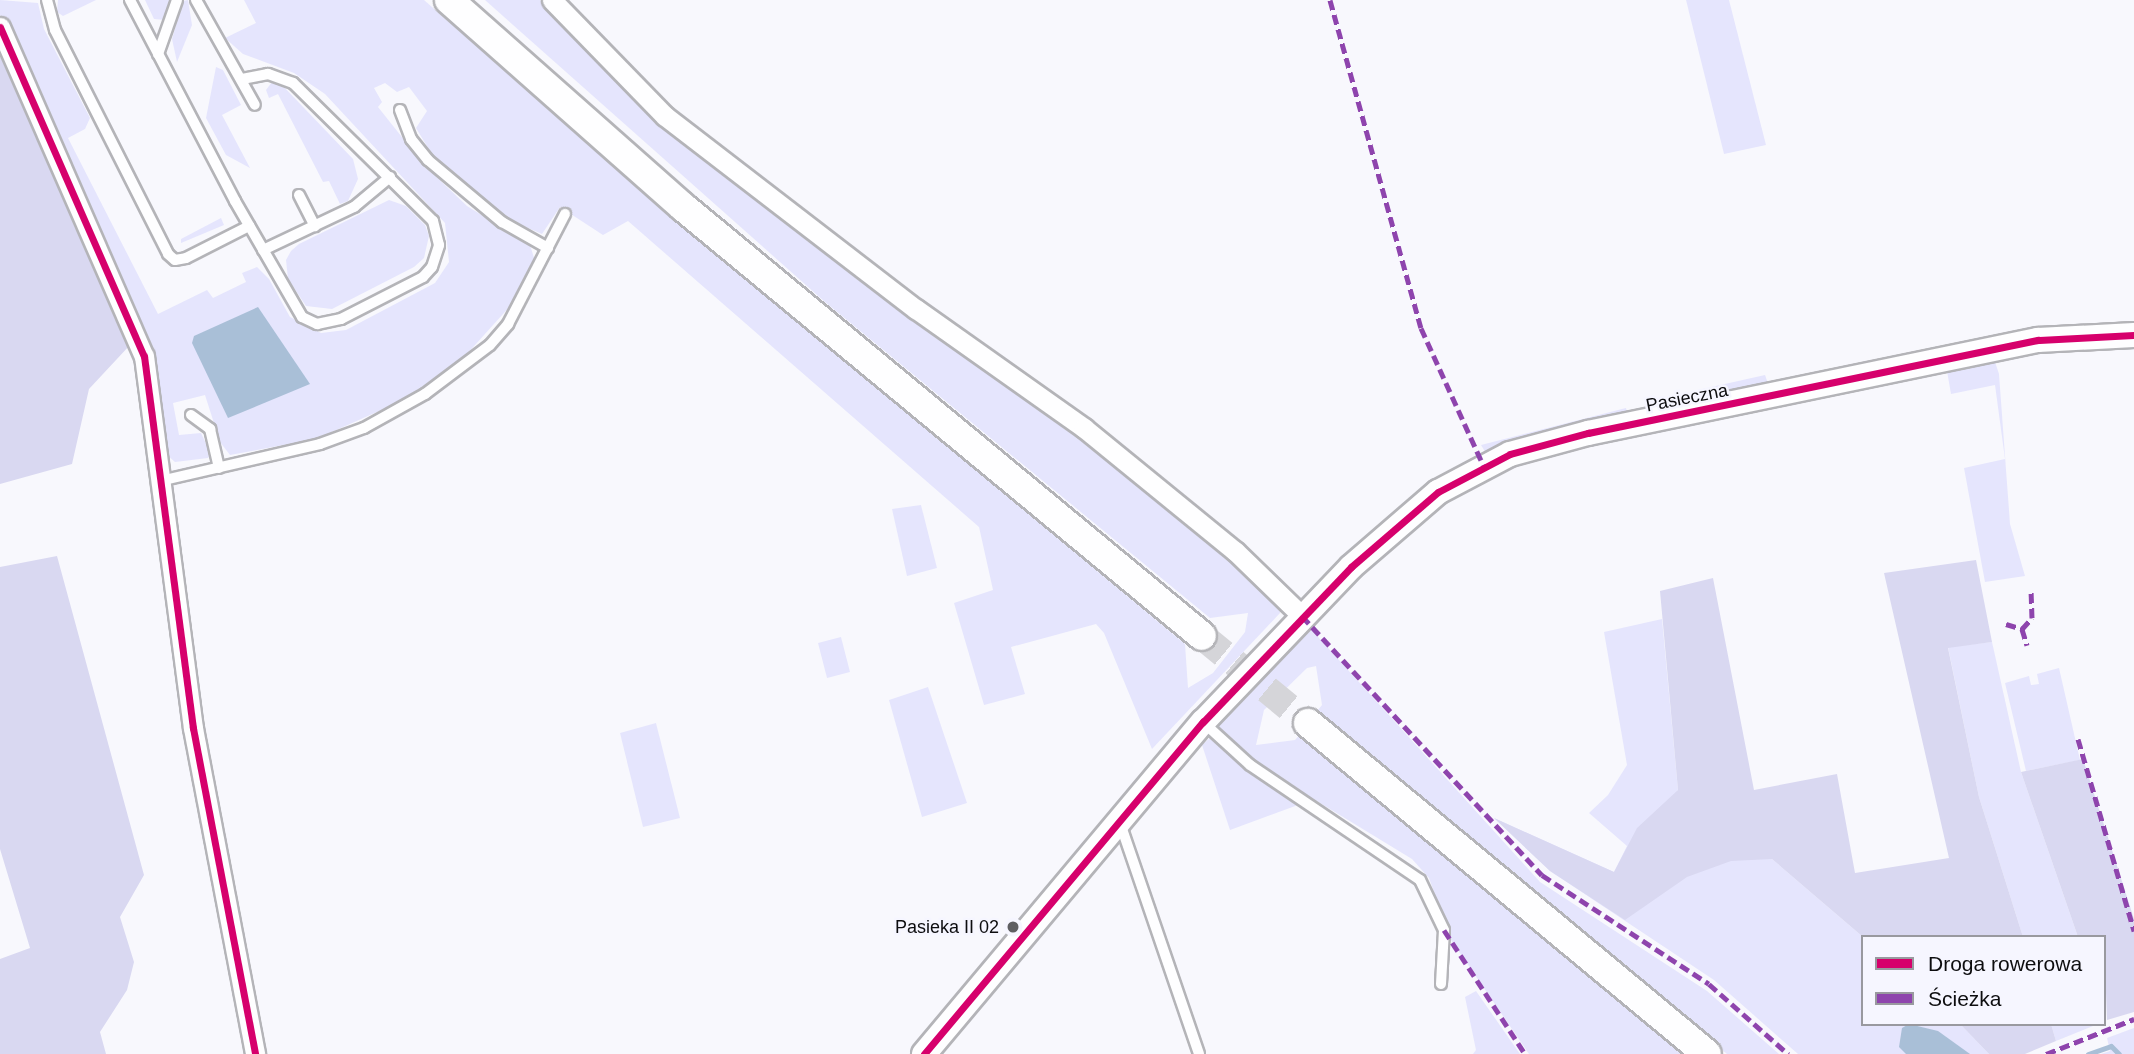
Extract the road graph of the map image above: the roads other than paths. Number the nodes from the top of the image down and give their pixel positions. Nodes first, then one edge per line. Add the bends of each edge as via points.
1 (47, 0) edge
2 (130, 0) edge
3 (177, 0) edge
4 (196, 0) edge
5 (449, 0) edge
6 (552, 0) edge
7 (0, 27) edge
8 (158, 54) junction
9 (243, 79) junction
10 (255, 105) dead end
11 (400, 110) dead end
12 (390, 177) junction
13 (299, 195) dead end
14 (565, 214) dead end
15 (250, 226) junction
16 (314, 226) junction
17 (548, 248) junction
18 (264, 250) junction
19 (2134, 335) edge
20 (191, 415) dead end
21 (219, 468) junction
22 (160, 481) junction
23 (1302, 617) junction
24 (1202, 636) tunnel mouth
25 (1203, 722) junction
26 (1308, 723) tunnel mouth
27 (1118, 819) junction
28 (1441, 984) dead end
29 (255, 1054) edge
30 (924, 1054) edge
31 (1199, 1054) edge
32 (1707, 1054) edge

1 - 15 lane via 55,30 168,254 175,260 186,258
2 - 8 lane
3 - 8 lane
4 - 9 lane
5 - 24 main road via 682,207
6 - 23 street via 665,116 916,309 1084,428 1235,551
7 - 22 street via 144,356
8 - 15 lane
9 - 10 lane
9 - 12 lane via 268,74 293,83
11 - 17 lane via 411,139 428,160 502,222
12 - 16 lane via 354,207
12 - 18 lane via 433,221 437,232 436,258 423,277 341,319 317,324 294,309
13 - 16 lane
14 - 17 lane
15 - 18 lane
16 - 18 lane
17 - 21 lane via 508,324 489,345 425,394 364,428
19 - 23 street, Pasieczna via 2038,340 1519,452 1427,500
20 - 21 lane via 209,429
21 - 22 lane
22 - 29 street via 193,728
23 - 25 street, Pasieczna
25 - 27 street, Pasieczna
25 - 28 lane via 1250,765 1420,880 1444,930
26 - 32 main road
27 - 30 street, Pasieczna
27 - 31 lane

